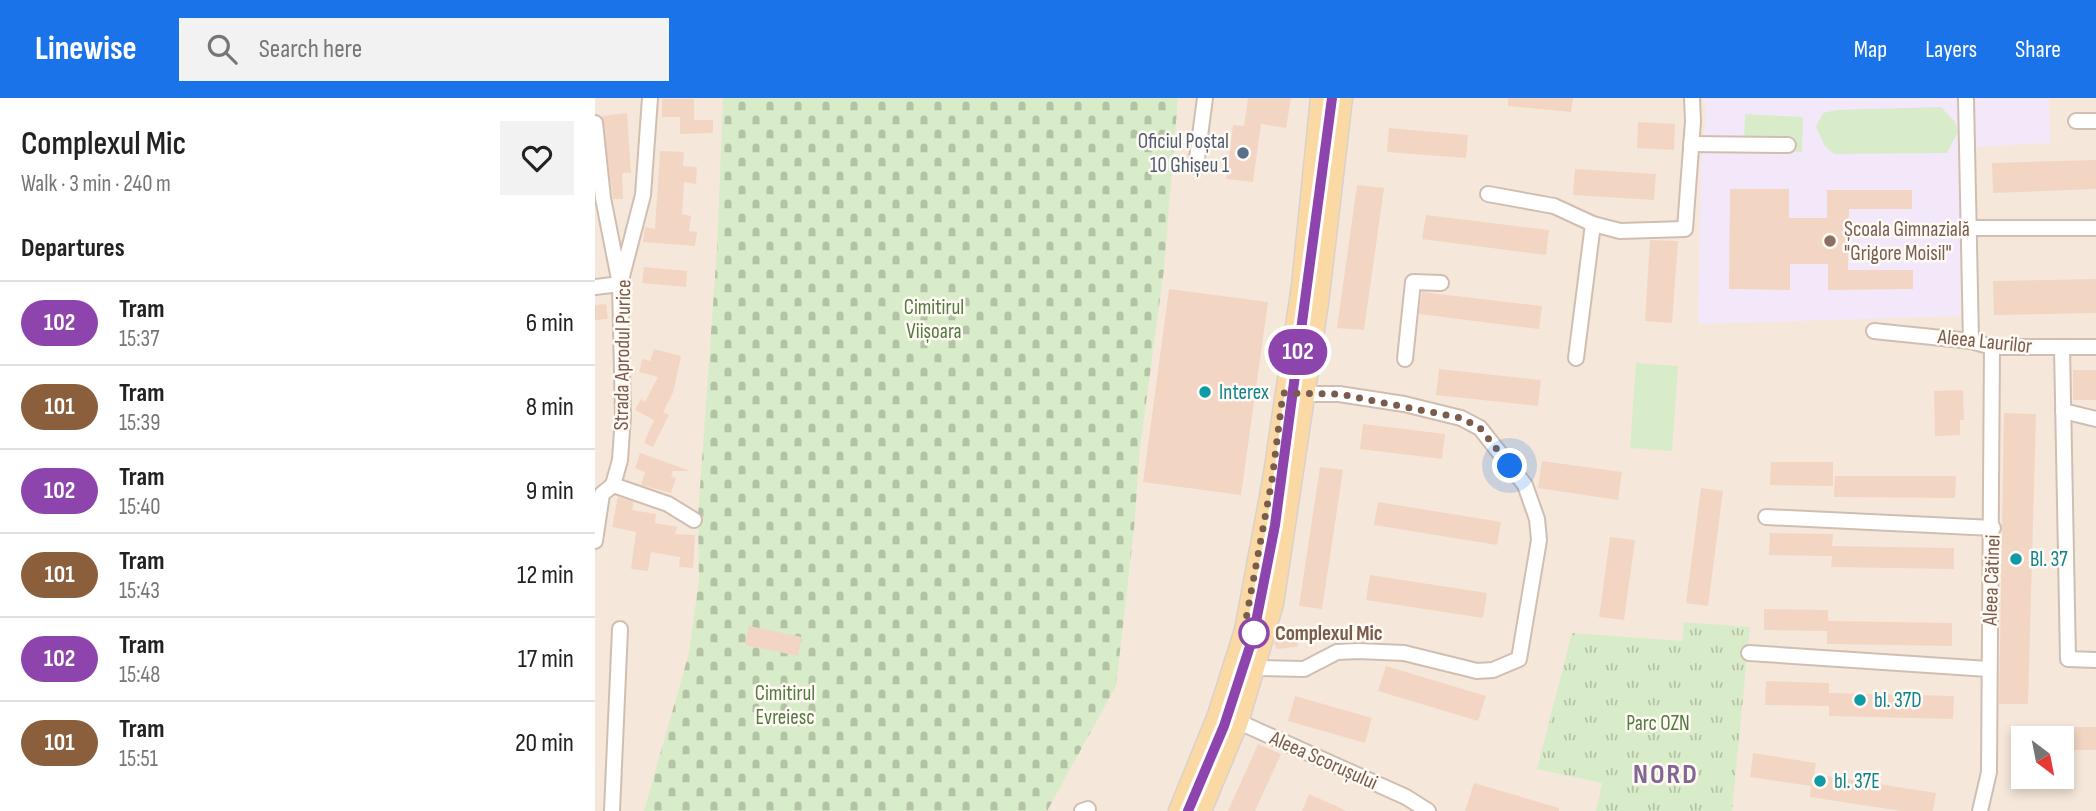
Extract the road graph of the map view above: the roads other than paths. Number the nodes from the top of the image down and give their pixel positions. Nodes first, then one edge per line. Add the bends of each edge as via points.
1 (650, 98) edge
2 (1205, 98) edge
3 (1320, 98) edge
4 (1343, 98) edge
5 (1692, 98) edge
6 (1966, 98) edge
7 (2076, 121) dead end
8 (2096, 121) edge
9 (595, 123) edge
10 (1691, 144) junction
11 (1788, 145) dead end
12 (1196, 166) dead end
13 (1488, 194) dead end
14 (1593, 224) junction
15 (1969, 228) junction
16 (2096, 228) edge
17 (1441, 283) dead end
18 (620, 284) junction
19 (595, 287) edge
20 (1874, 331) dead end
21 (1971, 341) junction
22 (1992, 347) junction
23 (2062, 347) junction
24 (2096, 347) edge
25 (1576, 358) dead end
26 (1405, 359) dead end
27 (1283, 393) junction
28 (1306, 396) junction
29 (2063, 411) junction
30 (2096, 419) edge
31 (613, 485) junction
32 (1766, 517) dead end
33 (694, 520) dead end
34 (1993, 528) junction
35 (595, 541) edge
36 (620, 629) dead end
37 (1749, 653) dead end
38 (2096, 660) edge
39 (1256, 668) junction
40 (1988, 669) junction
41 (1217, 715) junction
42 (1239, 722) junction
43 (612, 811) edge
44 (1178, 811) edge
45 (1202, 811) edge
46 (1427, 811) edge
47 (1980, 811) edge

1 - 18 street, Strada Aprodul Purice via 644,185
2 - 12 street
3 - 27 main road via 1301,286
4 - 28 main road
5 - 10 street
6 - 15 street
7 - 8 street
9 - 18 street via 603,198
10 - 11 street
10 - 14 street via 1685,229 1620,231
13 - 14 street via 1554,206
14 - 25 street
15 - 16 street
15 - 21 street
17 - 26 street via 1413,282
18 - 19 street
18 - 31 street, Strada Aprodul Purice via 623,416
20 - 21 street, Aleea Laurilor
21 - 22 street, Aleea Laurilor
22 - 23 street, Aleea Laurilor
22 - 34 street, Aleea Cătinei
23 - 24 street, Aleea Laurilor
23 - 29 street
27 - 28 street
27 - 41 main road via 1244,630
28 - 39 main road via 1274,604
28 - 39 street via 1339,394 1404,404 1461,418 1480,428 1525,485 1537,519 1539,540 1524,636 1519,659 1493,670 1477,671 1379,651 1337,652 1304,669
29 - 30 street
29 - 38 street via 2068,659
31 - 33 street
31 - 35 street, Strada Aprodul Purice via 602,494
32 - 34 street
34 - 40 street, Aleea Cătinei
36 - 43 street
37 - 40 street
39 - 42 main road
40 - 47 street, Aleea Cătinei via 1989,772
41 - 42 street, Aleea Scorușului
41 - 44 main road
42 - 45 main road
42 - 46 street, Aleea Scorușului via 1406,797

